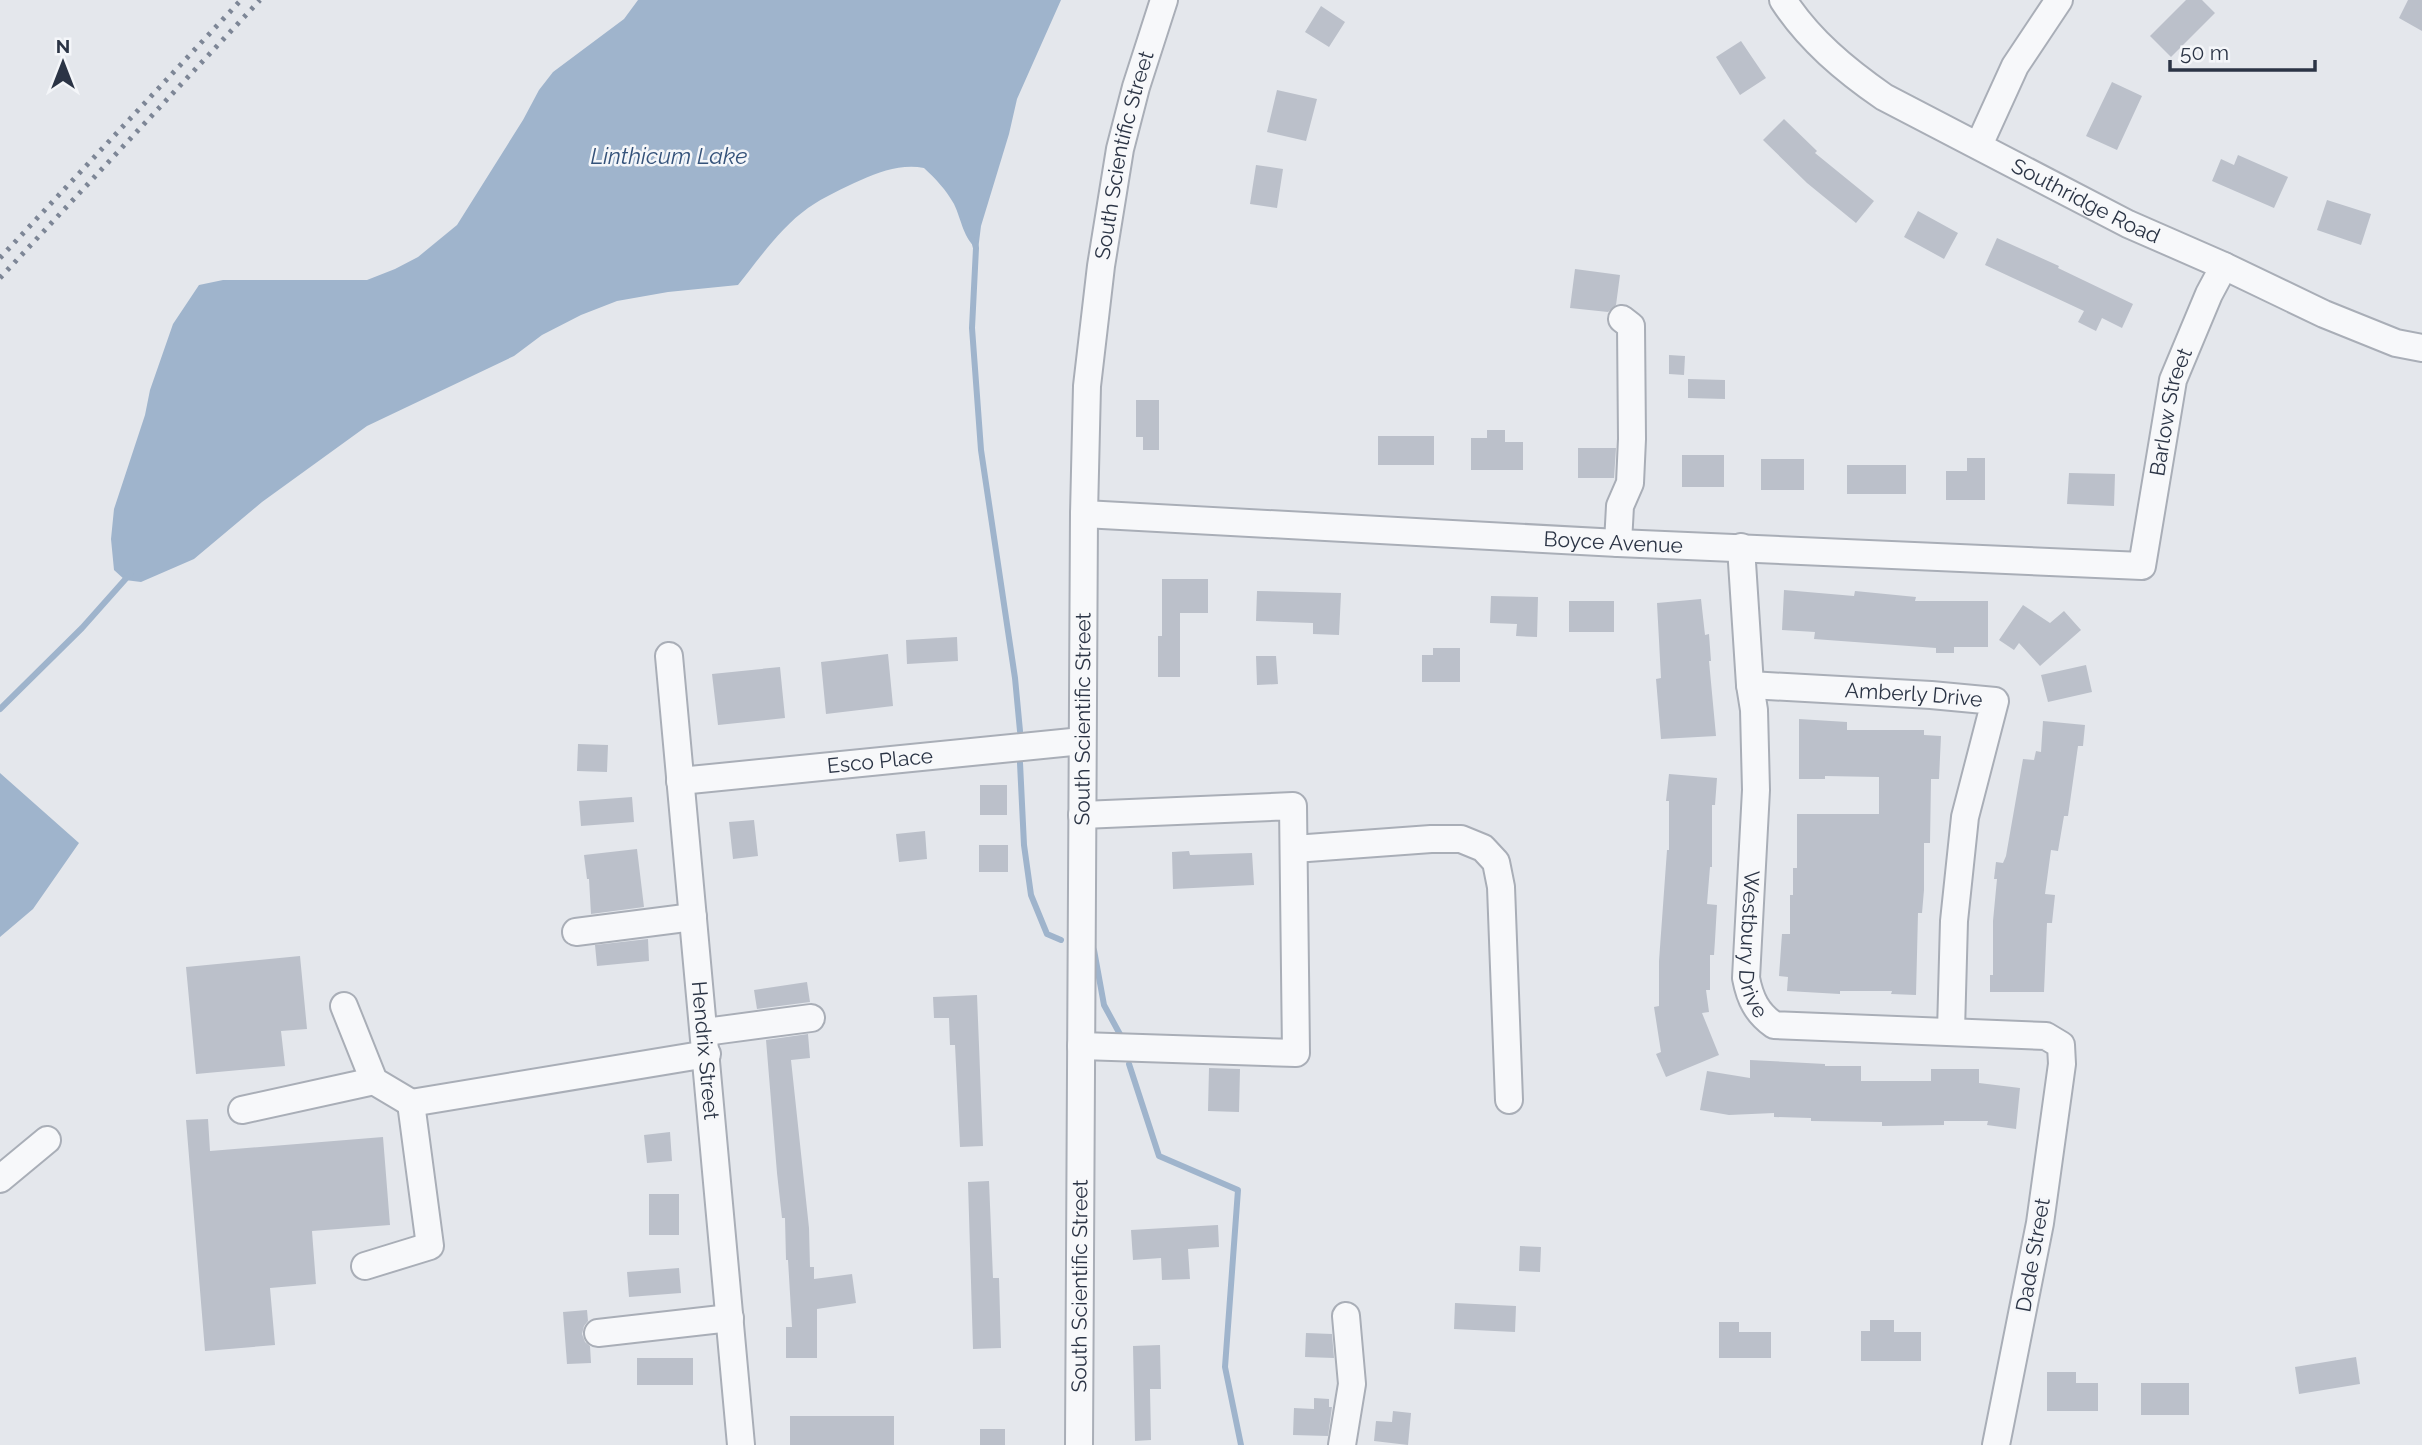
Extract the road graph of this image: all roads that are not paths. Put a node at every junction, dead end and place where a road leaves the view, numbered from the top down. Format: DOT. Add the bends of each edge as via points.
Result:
graph roads {
  1 [pos="1164,0"];
  2 [pos="1783,0"];
  3 [pos="2059,0"];
  4 [pos="1979,145"];
  5 [pos="2224,266"];
  6 [pos="1622,319"];
  7 [pos="2422,348"];
  8 [pos="1084,514"];
  9 [pos="1618,542"];
  10 [pos="1741,547"];
  11 [pos="2142,565"];
  12 [pos="669,656"];
  13 [pos="1750,685"];
  14 [pos="1083,741"];
  15 [pos="680,781"];
  16 [pos="1082,815"];
  17 [pos="1294,849"];
  18 [pos="693,918"];
  19 [pos="576,932"];
  20 [pos="344,1006"];
  21 [pos="811,1018"];
  22 [pos="1951,1031"];
  23 [pos="706,1043"];
  24 [pos="1081,1046"];
  25 [pos="2063,1064"];
  26 [pos="374,1081"];
  27 [pos="1509,1100"];
  28 [pos="411,1103"];
  29 [pos="242,1110"];
  30 [pos="47,1140"];
  31 [pos="0,1179"];
  32 [pos="365,1266"];
  33 [pos="1346,1316"];
  34 [pos="730,1318"];
  35 [pos="598,1334"];
  36 [pos="741,1445"];
  37 [pos="1079,1445"];
  38 [pos="1342,1445"];
  39 [pos="1996,1445"];
  1 -- 8 [label="street, South Scientific Street" via="1119,149 1087,386"];
  2 -- 4 [label="street, Southridge Road" via="1820,46 1850,73 1884,97"];
  3 -- 4 [label="street" via="2015,66"];
  4 -- 5 [label="street, Southridge Road" via="2128,224"];
  5 -- 7 [label="street, Southridge Road" via="2324,314 2396,343"];
  5 -- 11 [label="street, Barlow Street" via="2173,380"];
  6 -- 9 [label="street" via="1631,326 1632,439 1630,483 1620,506"];
  8 -- 9 [label="street, Boyce Avenue"];
  8 -- 14 [label="street, South Scientific Street"];
  9 -- 10 [label="street, Boyce Avenue"];
  10 -- 11 [label="street, Boyce Avenue"];
  10 -- 13 [label="street, Westbury Drive"];
  12 -- 15 [label="street, Hendrix Street"];
  13 -- 22 [label="street, Westbury Drive" via="1756,790 1746,978 1754,1005 1774,1025"];
  13 -- 22 [label="street, Amberly Drive" via="1995,701 1965,817"];
  14 -- 15 [label="street, Esco Place"];
  14 -- 16 [label="street, South Scientific Street"];
  15 -- 18 [label="street, Hendrix Street"];
  16 -- 17 [label="street" via="1293,806"];
  16 -- 24 [label="street, South Scientific Street"];
  17 -- 24 [label="street" via="1296,1053"];
  17 -- 27 [label="street" via="1461,839 1483,848 1496,862 1501,887"];
  18 -- 19 [label="street"];
  18 -- 23 [label="street, Hendrix Street"];
  20 -- 26 [label="street"];
  21 -- 23 [label="street"];
  22 -- 25 [label="street, Westbury Drive" via="2046,1036 2061,1045"];
  23 -- 28 [label="street"];
  23 -- 34 [label="street, Hendrix Street"];
  24 -- 37 [label="street, South Scientific Street"];
  25 -- 39 [label="street, Dade Street" via="2040,1223"];
  26 -- 28 [label="street"];
  26 -- 29 [label="street"];
  28 -- 32 [label="street" via="430,1246"];
  30 -- 31 [label="street"];
  33 -- 38 [label="street" via="1352,1384"];
  34 -- 35 [label="street"];
  34 -- 36 [label="street, Hendrix Street"];
}
